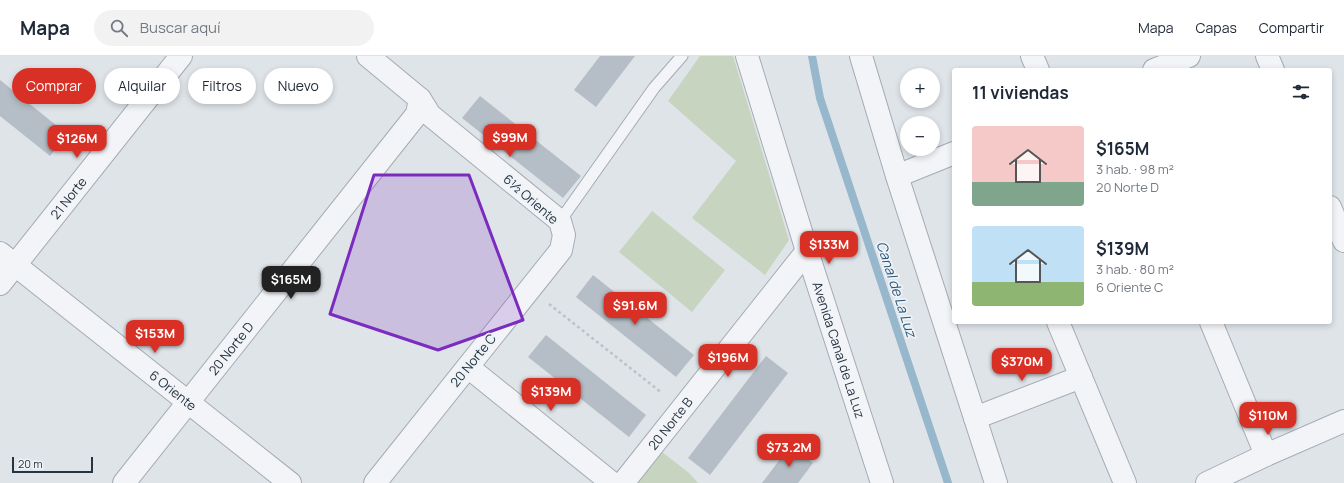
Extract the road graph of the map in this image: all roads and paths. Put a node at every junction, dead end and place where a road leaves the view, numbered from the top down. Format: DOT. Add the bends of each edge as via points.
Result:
graph roads {
  1 [pos="182,56"];
  2 [pos="368,56"];
  3 [pos="682,56"];
  4 [pos="747,56"];
  5 [pos="861,56"];
  6 [pos="1032,56"];
  7 [pos="1189,56"];
  8 [pos="1267,56"];
  9 [pos="1037,68"];
  10 [pos="1159,68"];
  11 [pos="1271,68"];
  12 [pos="420,99"];
  13 [pos="952,154"];
  14 [pos="897,176"];
  15 [pos="1332,212"];
  16 [pos="562,228"];
  17 [pos="1344,241"];
  18 [pos="807,251"];
  19 [pos="8,259"];
  20 [pos="0,284"];
  21 [pos="530,289"];
  22 [pos="1059,324"];
  23 [pos="1212,324"];
  24 [pos="468,367"];
  25 [pos="1081,377"];
  26 [pos="188,402"];
  27 [pos="682,409"];
  28 [pos="975,418"];
  29 [pos="1344,421"];
  30 [pos="1266,455"];
  31 [pos="124,483"];
  32 [pos="290,483"];
  33 [pos="374,483"];
  34 [pos="612,483"];
  35 [pos="623,483"];
  36 [pos="882,483"];
  37 [pos="996,483"];
  38 [pos="1125,483"];
  39 [pos="1206,483"];
  1 -- 19 [label="street, 21 Norte"];
  2 -- 12 [label="street, 6½ Oriente"];
  3 -- 16 [label="lane" via="654,88"];
  4 -- 18 [label="street, Avenida Canal de La Luz"];
  5 -- 14 [label="street"];
  6 -- 9 [label="street"];
  7 -- 10 [label="street"];
  8 -- 11 [label="street"];
  12 -- 16 [label="street, 6½ Oriente" via="430,115"];
  12 -- 26 [label="street, 20 Norte D" via="417,114"];
  13 -- 14 [label="street"];
  14 -- 28 [label="street"];
  15 -- 17 [label="street"];
  16 -- 21 [label="street, 20 Norte C" via="561,250"];
  18 -- 27 [label="street, 20 Norte B"];
  18 -- 36 [label="street, Avenida Canal de La Luz"];
  19 -- 20 [label="street, 21 Norte"];
  19 -- 26 [label="street, 6 Oriente"];
  21 -- 24 [label="street, 20 Norte C"];
  21 -- 27 [label="path"];
  22 -- 25 [label="street"];
  23 -- 30 [label="street"];
  24 -- 33 [label="street, 20 Norte C"];
  24 -- 34 [label="street"];
  25 -- 28 [label="street"];
  25 -- 38 [label="street"];
  26 -- 31 [label="street, 20 Norte D"];
  26 -- 32 [label="street, 6 Oriente"];
  27 -- 35 [label="street, 20 Norte B"];
  28 -- 37 [label="street"];
  29 -- 30 [label="street"];
  30 -- 39 [label="street"];
}
